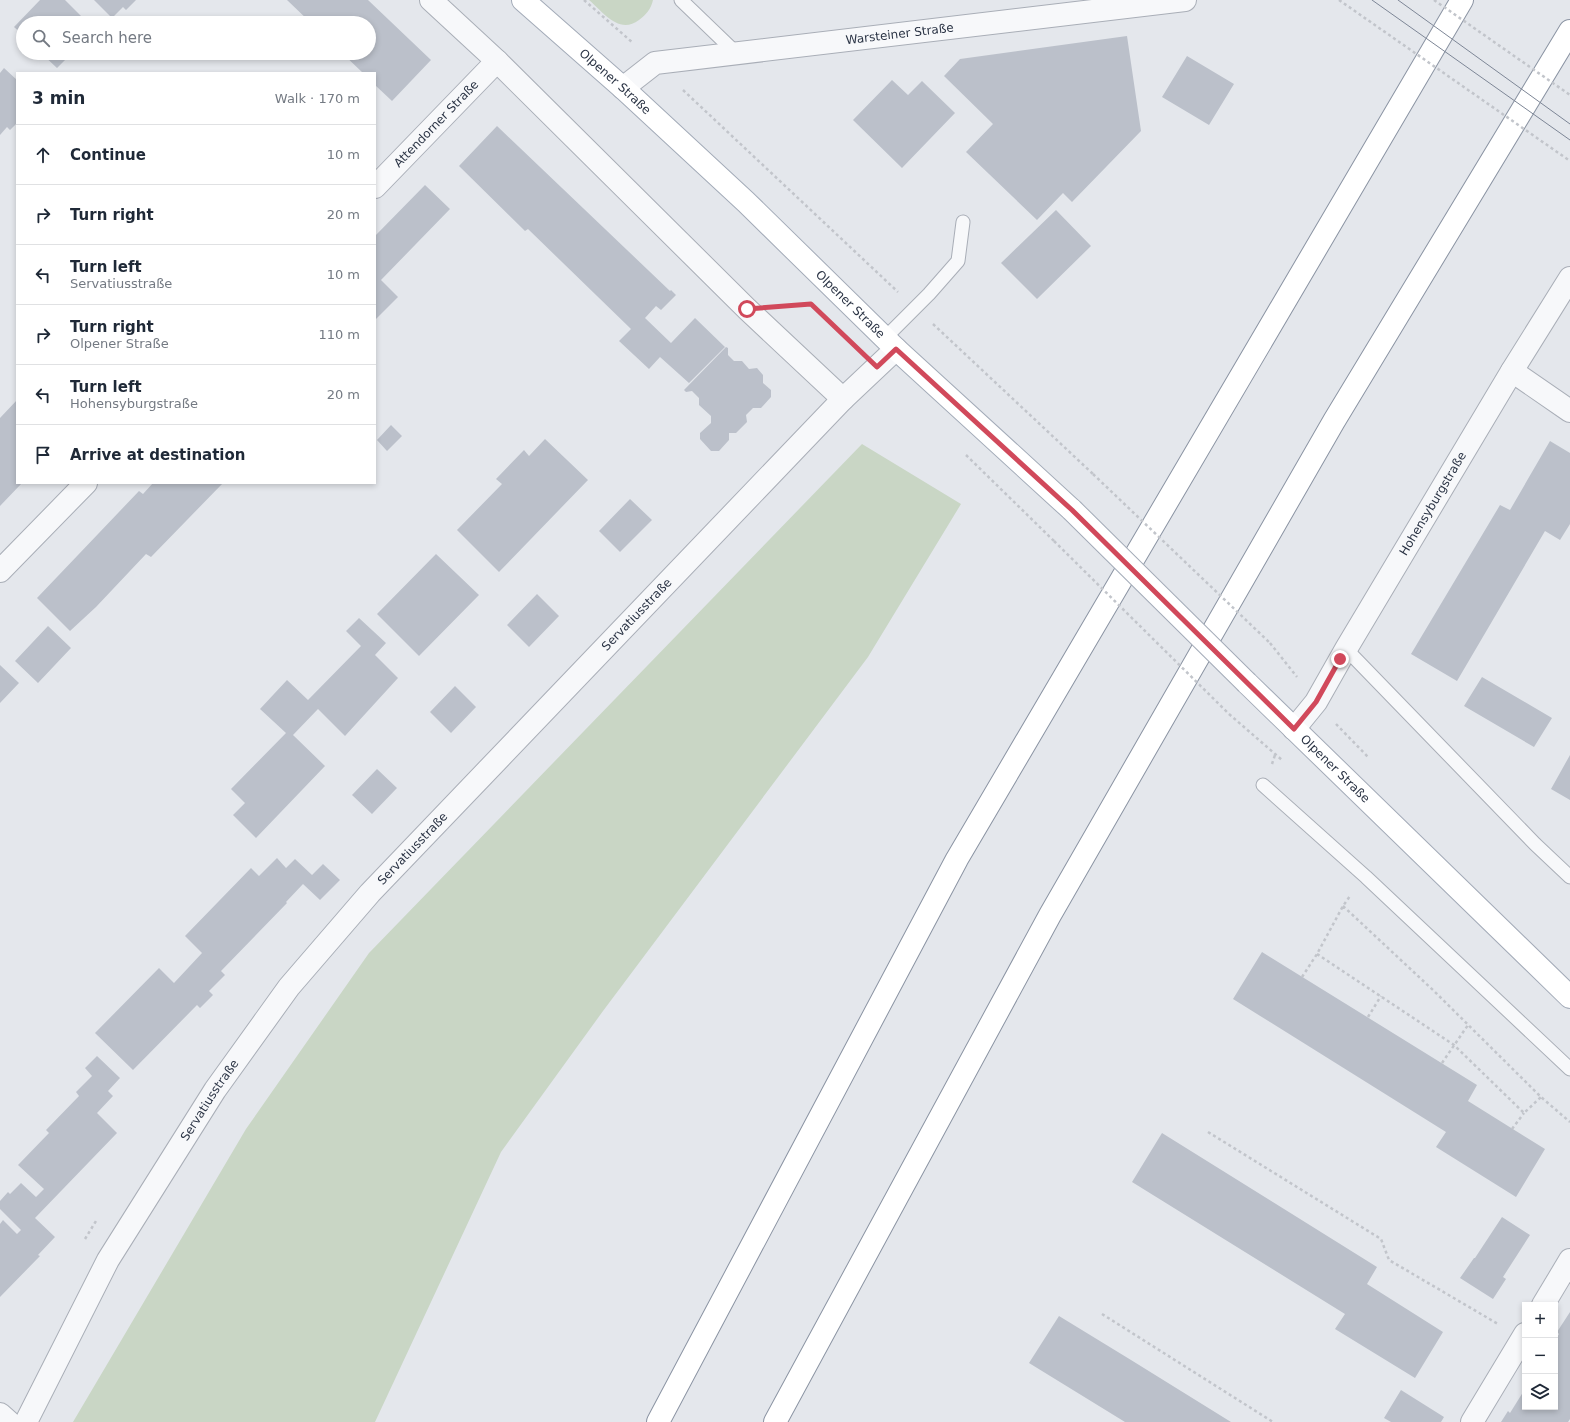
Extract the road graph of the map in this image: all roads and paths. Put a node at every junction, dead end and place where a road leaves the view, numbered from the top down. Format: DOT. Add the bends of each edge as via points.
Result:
graph roads {
  1 [pos="431,0"];
  2 [pos="523,0"];
  3 [pos="584,0"];
  4 [pos="681,0"];
  5 [pos="1185,0"];
  6 [pos="1339,0"];
  7 [pos="1434,0"];
  8 [pos="1462,0"];
  9 [pos="1570,31"];
  10 [pos="736,53"];
  11 [pos="497,62"];
  12 [pos="655,63"];
  13 [pos="623,88"];
  14 [pos="1570,95"];
  15 [pos="1570,161"];
  16 [pos="376,186"];
  17 [pos="963,222"];
  18 [pos="1570,278"];
  19 [pos="811,304"];
  20 [pos="916,308"];
  21 [pos="747,309"];
  22 [pos="891,343"];
  23 [pos="1512,371"];
  24 [pos="843,400"];
  25 [pos="1570,411"];
  26 [pos="85,484"];
  27 [pos="1054,541"];
  28 [pos="0,571"];
  29 [pos="1270,643"];
  30 [pos="1346,649"];
  31 [pos="1230,714"];
  32 [pos="1294,729"];
  33 [pos="1263,785"];
  34 [pos="1366,877"];
  35 [pos="1570,877"];
  36 [pos="1342,906"];
  37 [pos="1317,954"];
  38 [pos="1302,976"];
  39 [pos="1381,996"];
  40 [pos="1570,997"];
  41 [pos="1368,1018"];
  42 [pos="1468,1025"];
  43 [pos="1454,1044"];
  44 [pos="1442,1063"];
  45 [pos="1570,1069"];
  46 [pos="1541,1098"];
  47 [pos="1524,1113"];
  48 [pos="1570,1122"];
  49 [pos="1512,1129"];
  50 [pos="1208,1132"];
  51 [pos="1570,1260"];
  52 [pos="1545,1302"];
  53 [pos="1102,1314"];
  54 [pos="1522,1336"];
  55 [pos="1523,1338"];
  56 [pos="0,1414"];
  57 [pos="9,1422"];
  58 [pos="26,1422"];
  59 [pos="658,1422"];
  60 [pos="774,1422"];
  61 [pos="1273,1422"];
  62 [pos="1472,1422"];
  1 -- 11 [label="street"];
  2 -- 13 [label="main road, Olpener Straße"];
  3 -- 12 [label="path"];
  4 -- 10 [label="lane"];
  5 -- 10 [label="street, Warsteiner Straße"];
  6 -- 15 [label="path, bridge"];
  7 -- 14 [label="path, bridge"];
  8 -- 59 [label="main road" via="957,859"];
  9 -- 60 [label="main road" via="1334,421 1050,915"];
  10 -- 12 [label="street, Warsteiner Straße"];
  11 -- 16 [label="street, Attendorner Straße"];
  11 -- 21 [label="street"];
  12 -- 13 [label="street"];
  12 -- 20 [label="path"];
  13 -- 22 [label="main road, Olpener Straße" via="746,202"];
  17 -- 20 [label="lane" via="958,261"];
  18 -- 23 [label="street, Hohensyburgstraße"];
  19 -- 21 [label="path"];
  20 -- 22 [label="lane"];
  20 -- 29 [label="path, bridge"];
  21 -- 24 [label="street"];
  22 -- 24 [label="street, Servatiusstraße"];
  22 -- 32 [label="main road, Olpener Straße, bridge" via="1072,510"];
  23 -- 25 [label="street"];
  23 -- 30 [label="street, Hohensyburgstraße"];
  24 -- 58 [label="street, Servatiusstraße" via="370,892 289,987 215,1090 108,1260"];
  26 -- 28 [label="street"];
  27 -- 31 [label="path, bridge"];
  30 -- 32 [label="street, Hohensyburgstraße" via="1316,702"];
  30 -- 35 [label="lane"];
  32 -- 40 [label="main road, Olpener Straße"];
  33 -- 34 [label="lane"];
  34 -- 36 [label="path"];
  34 -- 45 [label="lane"];
  36 -- 37 [label="path"];
  36 -- 42 [label="path"];
  37 -- 38 [label="path"];
  37 -- 39 [label="path"];
  39 -- 41 [label="path"];
  39 -- 43 [label="path"];
  42 -- 43 [label="path"];
  42 -- 46 [label="path"];
  43 -- 44 [label="path"];
  43 -- 47 [label="path"];
  46 -- 47 [label="path"];
  46 -- 48 [label="path"];
  47 -- 49 [label="path"];
  50 -- 54 [label="path" via="1381,1239 1389,1260"];
  51 -- 52 [label="street"];
  53 -- 61 [label="path"];
  55 -- 62 [label="street"];
  56 -- 57 [label="street"];
}
